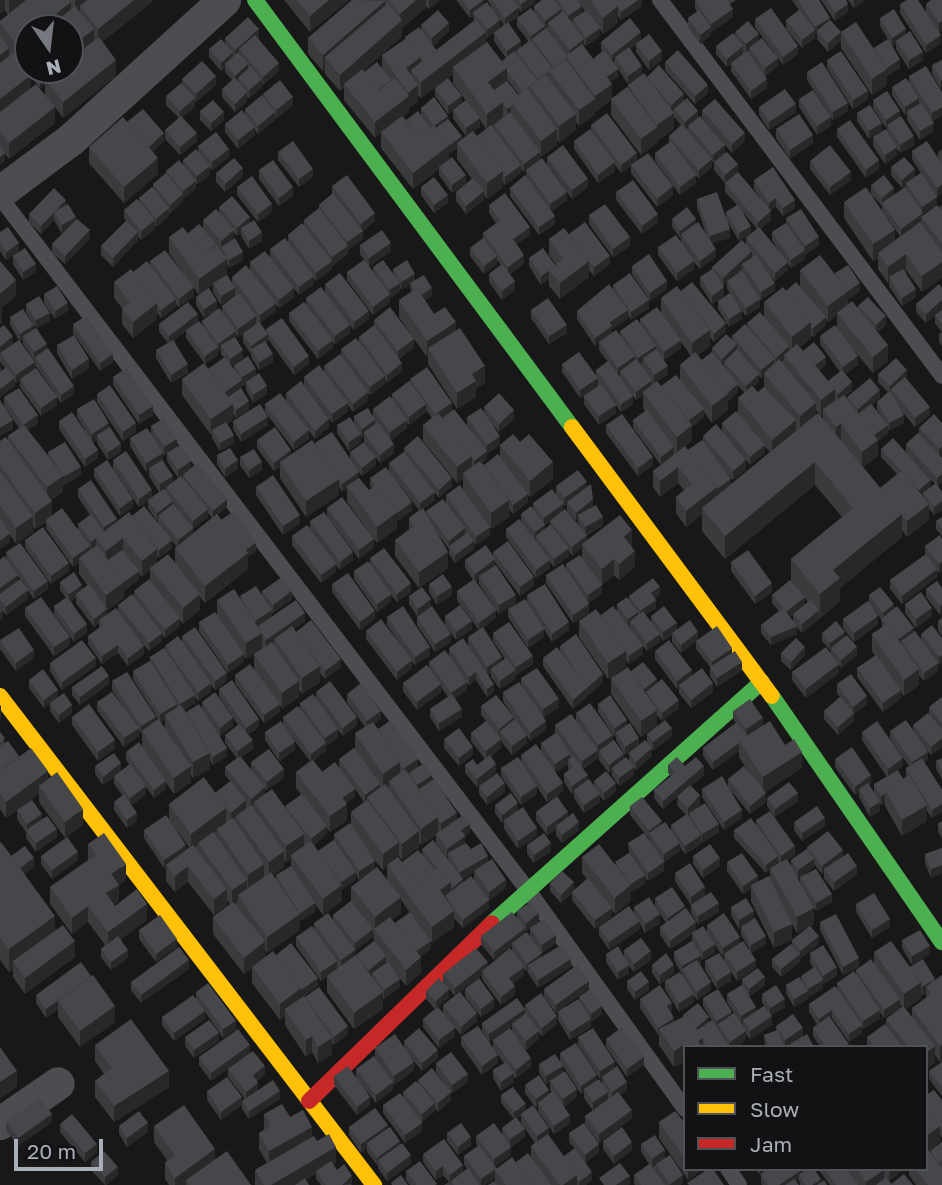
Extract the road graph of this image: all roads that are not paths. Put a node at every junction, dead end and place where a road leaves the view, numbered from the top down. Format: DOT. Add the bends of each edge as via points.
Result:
graph roads {
  1 [pos="224,0"];
  2 [pos="255,0"];
  3 [pos="660,0"];
  4 [pos="0,194"];
  5 [pos="942,376"];
  6 [pos="762,682"];
  7 [pos="0,696"];
  8 [pos="527,889"];
  9 [pos="942,942"];
  10 [pos="58,1083"];
  11 [pos="309,1101"];
  12 [pos="683,1106"];
  13 [pos="0,1123"];
  14 [pos="374,1185"];
  1 -- 4 [label="street" via="71,139"];
  2 -- 6 [label="street"];
  3 -- 5 [label="lane"];
  4 -- 8 [label="lane"];
  6 -- 8 [label="street"];
  6 -- 9 [label="street"];
  7 -- 11 [label="street"];
  8 -- 11 [label="street"];
  8 -- 12 [label="lane"];
  10 -- 13 [label="street"];
  11 -- 14 [label="street"];
}
